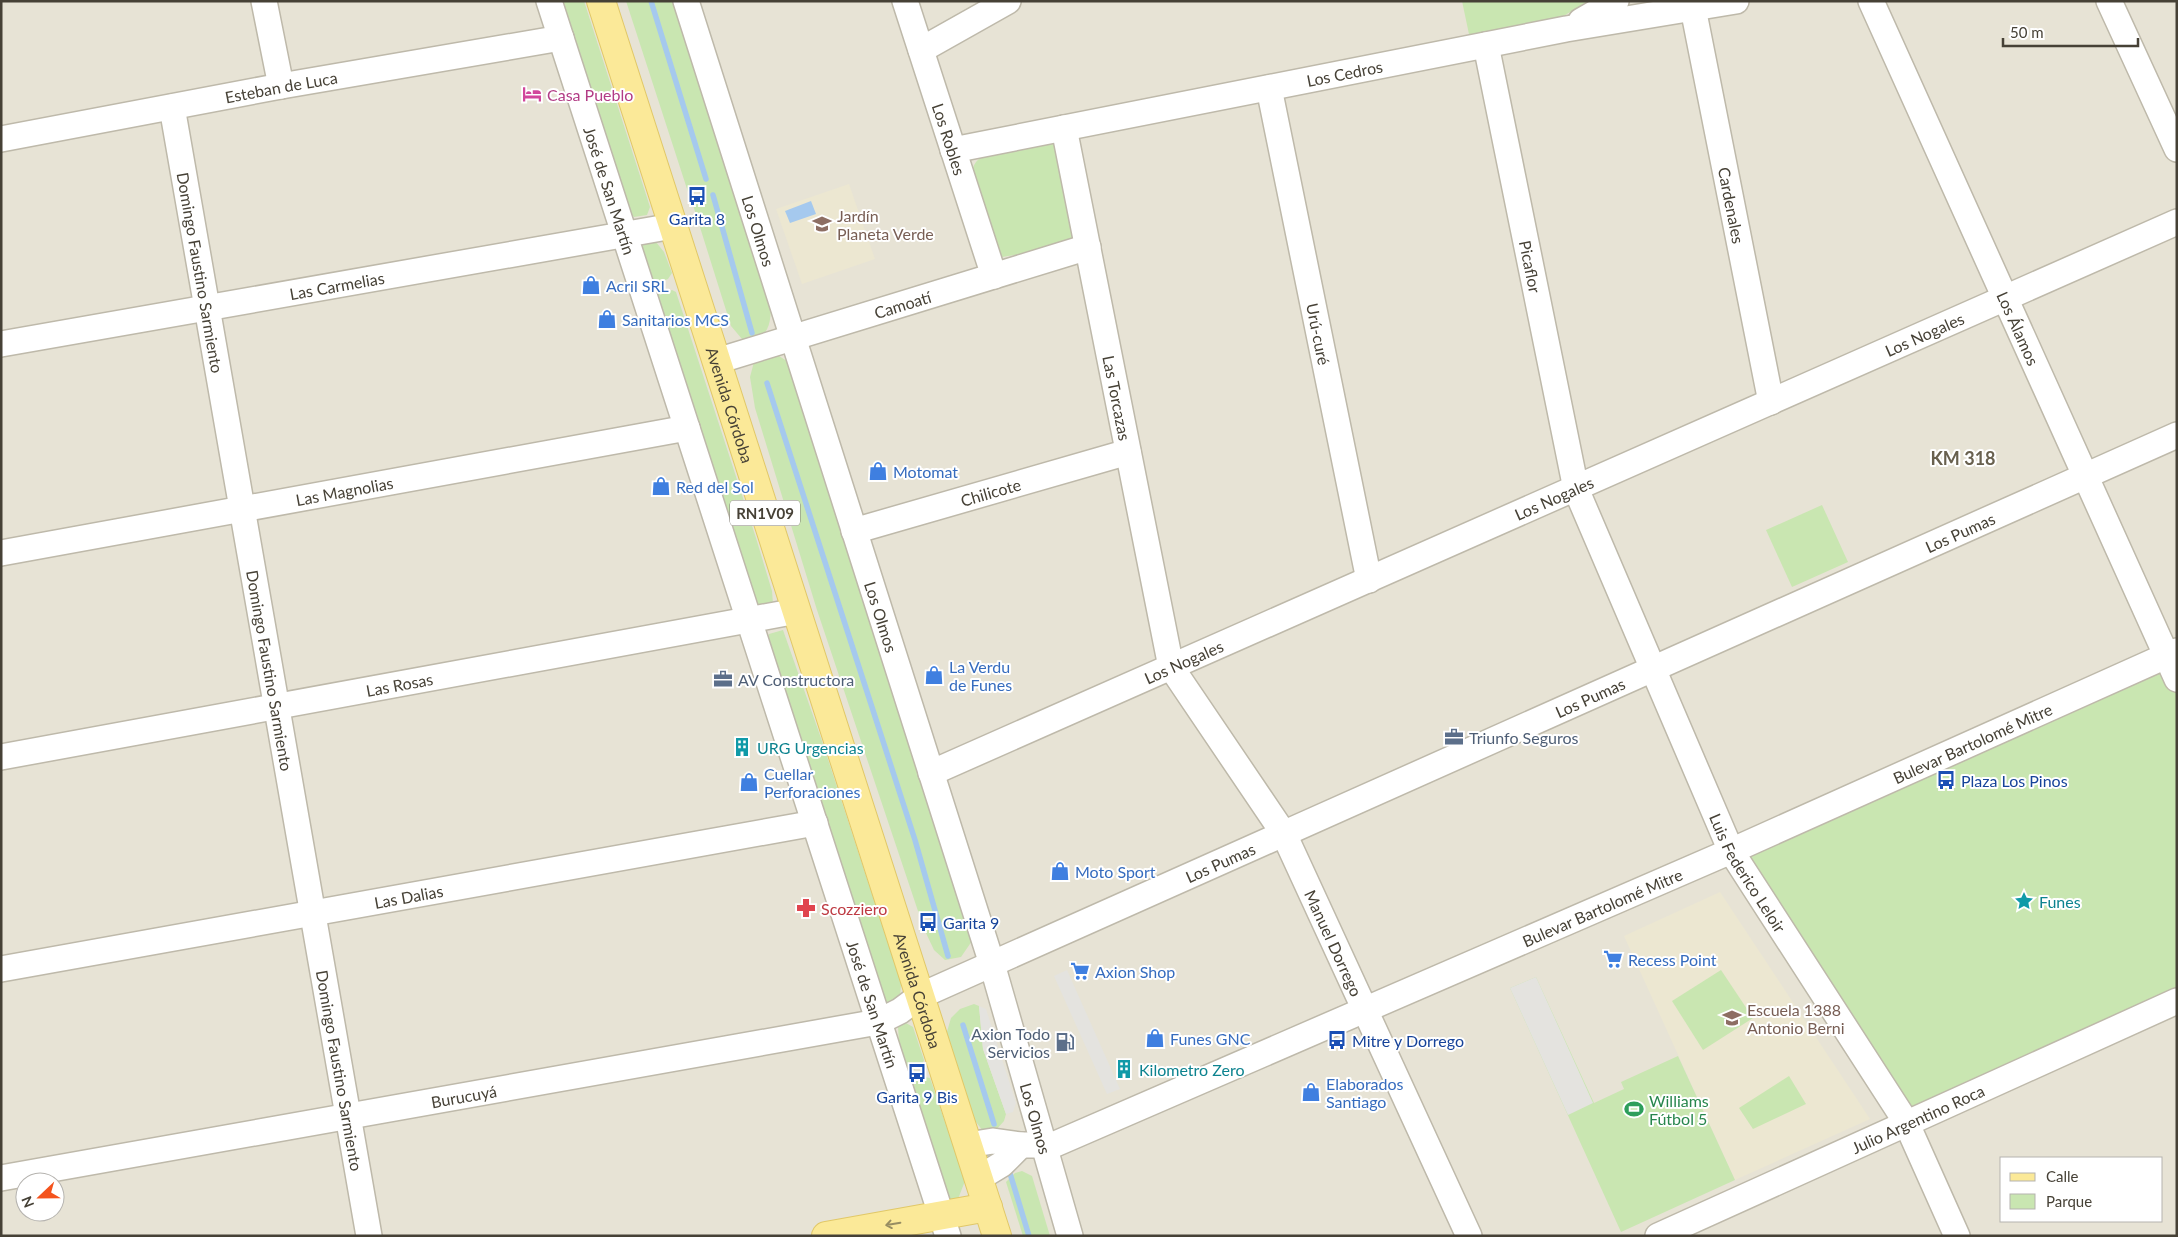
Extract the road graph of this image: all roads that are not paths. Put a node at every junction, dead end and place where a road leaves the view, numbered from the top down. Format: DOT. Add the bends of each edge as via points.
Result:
graph roads {
  1 [pos="264,1"];
  2 [pos="549,1"];
  3 [pos="601,1"];
  4 [pos="686,1"];
  5 [pos="905,1"];
  6 [pos="1008,1"];
  7 [pos="1616,1"];
  8 [pos="1736,1"];
  9 [pos="1871,1"];
  10 [pos="2109,1"];
  11 [pos="1692,8"];
  12 [pos="1566,30"];
  13 [pos="561,38"];
  14 [pos="1486,45"];
  15 [pos="921,50"];
  16 [pos="281,86"];
  17 [pos="1269,88"];
  18 [pos="172,107"];
  19 [pos="1064,128"];
  20 [pos="1,139"];
  21 [pos="2177,149"];
  22 [pos="953,150"];
  23 [pos="2177,222"];
  24 [pos="673,226"];
  25 [pos="624,234"];
  26 [pos="1088,247"];
  27 [pos="994,276"];
  28 [pos="2005,298"];
  29 [pos="207,308"];
  30 [pos="793,337"];
  31 [pos="1,344"];
  32 [pos="717,361"];
  33 [pos="1771,402"];
  34 [pos="687,428"];
  35 [pos="2177,435"];
  36 [pos="1128,452"];
  37 [pos="2085,475"];
  38 [pos="1576,489"];
  39 [pos="242,509"];
  40 [pos="854,531"];
  41 [pos="1,553"];
  42 [pos="1369,580"];
  43 [pos="797,611"];
  44 [pos="749,619"];
  45 [pos="2172,653"];
  46 [pos="1170,667"];
  47 [pos="1654,668"];
  48 [pos="2177,679"];
  49 [pos="277,706"];
  50 [pos="1,757"];
  51 [pos="931,773"];
  52 [pos="815,823"];
  53 [pos="1284,834"];
  54 [pos="1731,851"];
  55 [pos="313,913"];
  56 [pos="992,964"];
  57 [pos="1,969"];
  58 [pos="920,996"];
  59 [pos="2177,1000"];
  60 [pos="1365,1010"];
  61 [pos="878,1022"];
  62 [pos="348,1117"];
  63 [pos="1906,1122"];
  64 [pos="968,1145"];
  65 [pos="1032,1145"];
  66 [pos="1,1178"];
  67 [pos="979,1178"];
  68 [pos="988,1207"];
  69 [pos="944,1226"];
  70 [pos="369,1236"];
  71 [pos="826,1236"];
  72 [pos="997,1236"];
  73 [pos="1070,1236"];
  74 [pos="1469,1236"];
  75 [pos="1658,1236"];
  76 [pos="1957,1236"];
  1 -- 16 [label="street"];
  2 -- 13 [label="street, José de San Martín"];
  3 -- 24 [label="main road, Avenida Córdoba / RN1V09"];
  4 -- 30 [label="street, Los Olmos"];
  5 -- 15 [label="street, Los Robles"];
  6 -- 15 [label="street"];
  7 -- 12 [label="street"];
  8 -- 11 [label="street, Los Cedros"];
  9 -- 28 [label="street, Los Álamos"];
  10 -- 21 [label="street"];
  11 -- 12 [label="street, Los Cedros"];
  11 -- 33 [label="street, Cardenales"];
  12 -- 14 [label="street, Los Cedros"];
  13 -- 16 [label="street, Esteban de Luca"];
  13 -- 25 [label="street, José de San Martín"];
  14 -- 17 [label="street, Los Cedros"];
  14 -- 38 [label="street, Picaflor"];
  15 -- 22 [label="street, Los Robles"];
  16 -- 18 [label="street, Esteban de Luca"];
  17 -- 19 [label="street, Los Cedros"];
  17 -- 42 [label="street, Urú-curé"];
  18 -- 20 [label="street, Esteban de Luca"];
  18 -- 29 [label="street, Domingo Faustino Sarmiento"];
  19 -- 22 [label="street, Los Cedros"];
  19 -- 26 [label="street, Las Torcazas"];
  22 -- 27 [label="street, Los Robles"];
  23 -- 28 [label="street, Los Nogales"];
  24 -- 25 [label="street, Las Carmelias"];
  24 -- 32 [label="main road, Avenida Córdoba / RN1V09"];
  25 -- 29 [label="street, Las Carmelias"];
  25 -- 34 [label="street, José de San Martín"];
  26 -- 27 [label="street, Camoatí"];
  26 -- 36 [label="street, Las Torcazas"];
  27 -- 30 [label="street, Camoatí"];
  28 -- 33 [label="street, Los Nogales"];
  28 -- 37 [label="street, Los Álamos"];
  29 -- 31 [label="street, Las Carmelias"];
  29 -- 39 [label="street, Domingo Faustino Sarmiento"];
  30 -- 32 [label="street, Camoatí"];
  30 -- 40 [label="street, Los Olmos"];
  32 -- 43 [label="main road, Avenida Córdoba / RN1V09"];
  33 -- 38 [label="street, Los Nogales"];
  34 -- 39 [label="street, Las Magnolias"];
  34 -- 44 [label="street, José de San Martín"];
  35 -- 37 [label="street, Los Pumas"];
  36 -- 40 [label="street, Chilicote"];
  36 -- 46 [label="street, Las Torcazas"];
  37 -- 45 [label="street, Los Álamos"];
  37 -- 47 [label="street, Los Pumas"];
  38 -- 42 [label="street, Los Nogales"];
  38 -- 47 [label="street, Luis Federico Leloir"];
  39 -- 41 [label="street, Las Magnolias"];
  39 -- 49 [label="street, Domingo Faustino Sarmiento"];
  40 -- 51 [label="street, Los Olmos"];
  42 -- 46 [label="street, Los Nogales"];
  43 -- 44 [label="street, Las Rosas"];
  43 -- 58 [label="main road, Avenida Córdoba / RN1V09"];
  44 -- 49 [label="street, Las Rosas"];
  44 -- 52 [label="street, José de San Martín"];
  45 -- 48 [label="street, Los Álamos"];
  45 -- 54 [label="street, Bulevar Bartolomé Mitre"];
  46 -- 51 [label="street, Los Nogales"];
  46 -- 53 [label="street, Manuel Dorrego"];
  47 -- 53 [label="street, Los Pumas"];
  47 -- 54 [label="street, Luis Federico Leloir"];
  49 -- 50 [label="street, Las Rosas"];
  49 -- 55 [label="street, Domingo Faustino Sarmiento"];
  51 -- 56 [label="street, Los Olmos"];
  52 -- 55 [label="street, Las Dalias"];
  52 -- 61 [label="street, José de San Martín"];
  53 -- 56 [label="street, Los Pumas"];
  53 -- 60 [label="street, Manuel Dorrego"];
  54 -- 60 [label="street, Bulevar Bartolomé Mitre"];
  54 -- 63 [label="street, Luis Federico Leloir"];
  55 -- 57 [label="street, Las Dalias"];
  55 -- 62 [label="street, Domingo Faustino Sarmiento"];
  56 -- 58 [label="street, Los Pumas"];
  56 -- 65 [label="street, Los Olmos"];
  58 -- 61 [label="street, Burucuyá"];
  58 -- 64 [label="main road, Avenida Córdoba / RN1V09"];
  59 -- 63 [label="street, Julio Argentino Roca"];
  60 -- 65 [label="street, Bulevar Bartolomé Mitre" via="1053,1145"];
  60 -- 74 [label="street, Manuel Dorrego"];
  61 -- 62 [label="street, Burucuyá"];
  61 -- 69 [label="street, José de San Martín"];
  62 -- 66 [label="street, Burucuyá"];
  62 -- 70 [label="street, Domingo Faustino Sarmiento"];
  63 -- 75 [label="street, Julio Argentino Roca"];
  63 -- 76 [label="street, Luis Federico Leloir"];
  64 -- 65 [label="street, Bulevar Bartolomé Mitre" via="993,1141"];
  64 -- 67 [label="main road, Avenida Córdoba / RN1V09"];
  65 -- 67 [label="street, Bulevar Bartolomé Mitre"];
  65 -- 73 [label="street, Los Olmos"];
  67 -- 68 [label="main road, Avenida Córdoba / RN1V09"];
  68 -- 69 [label="main road"];
  68 -- 72 [label="main road, Avenida Córdoba / RN1V09"];
  69 -- 71 [label="main road, one-way"];
}
